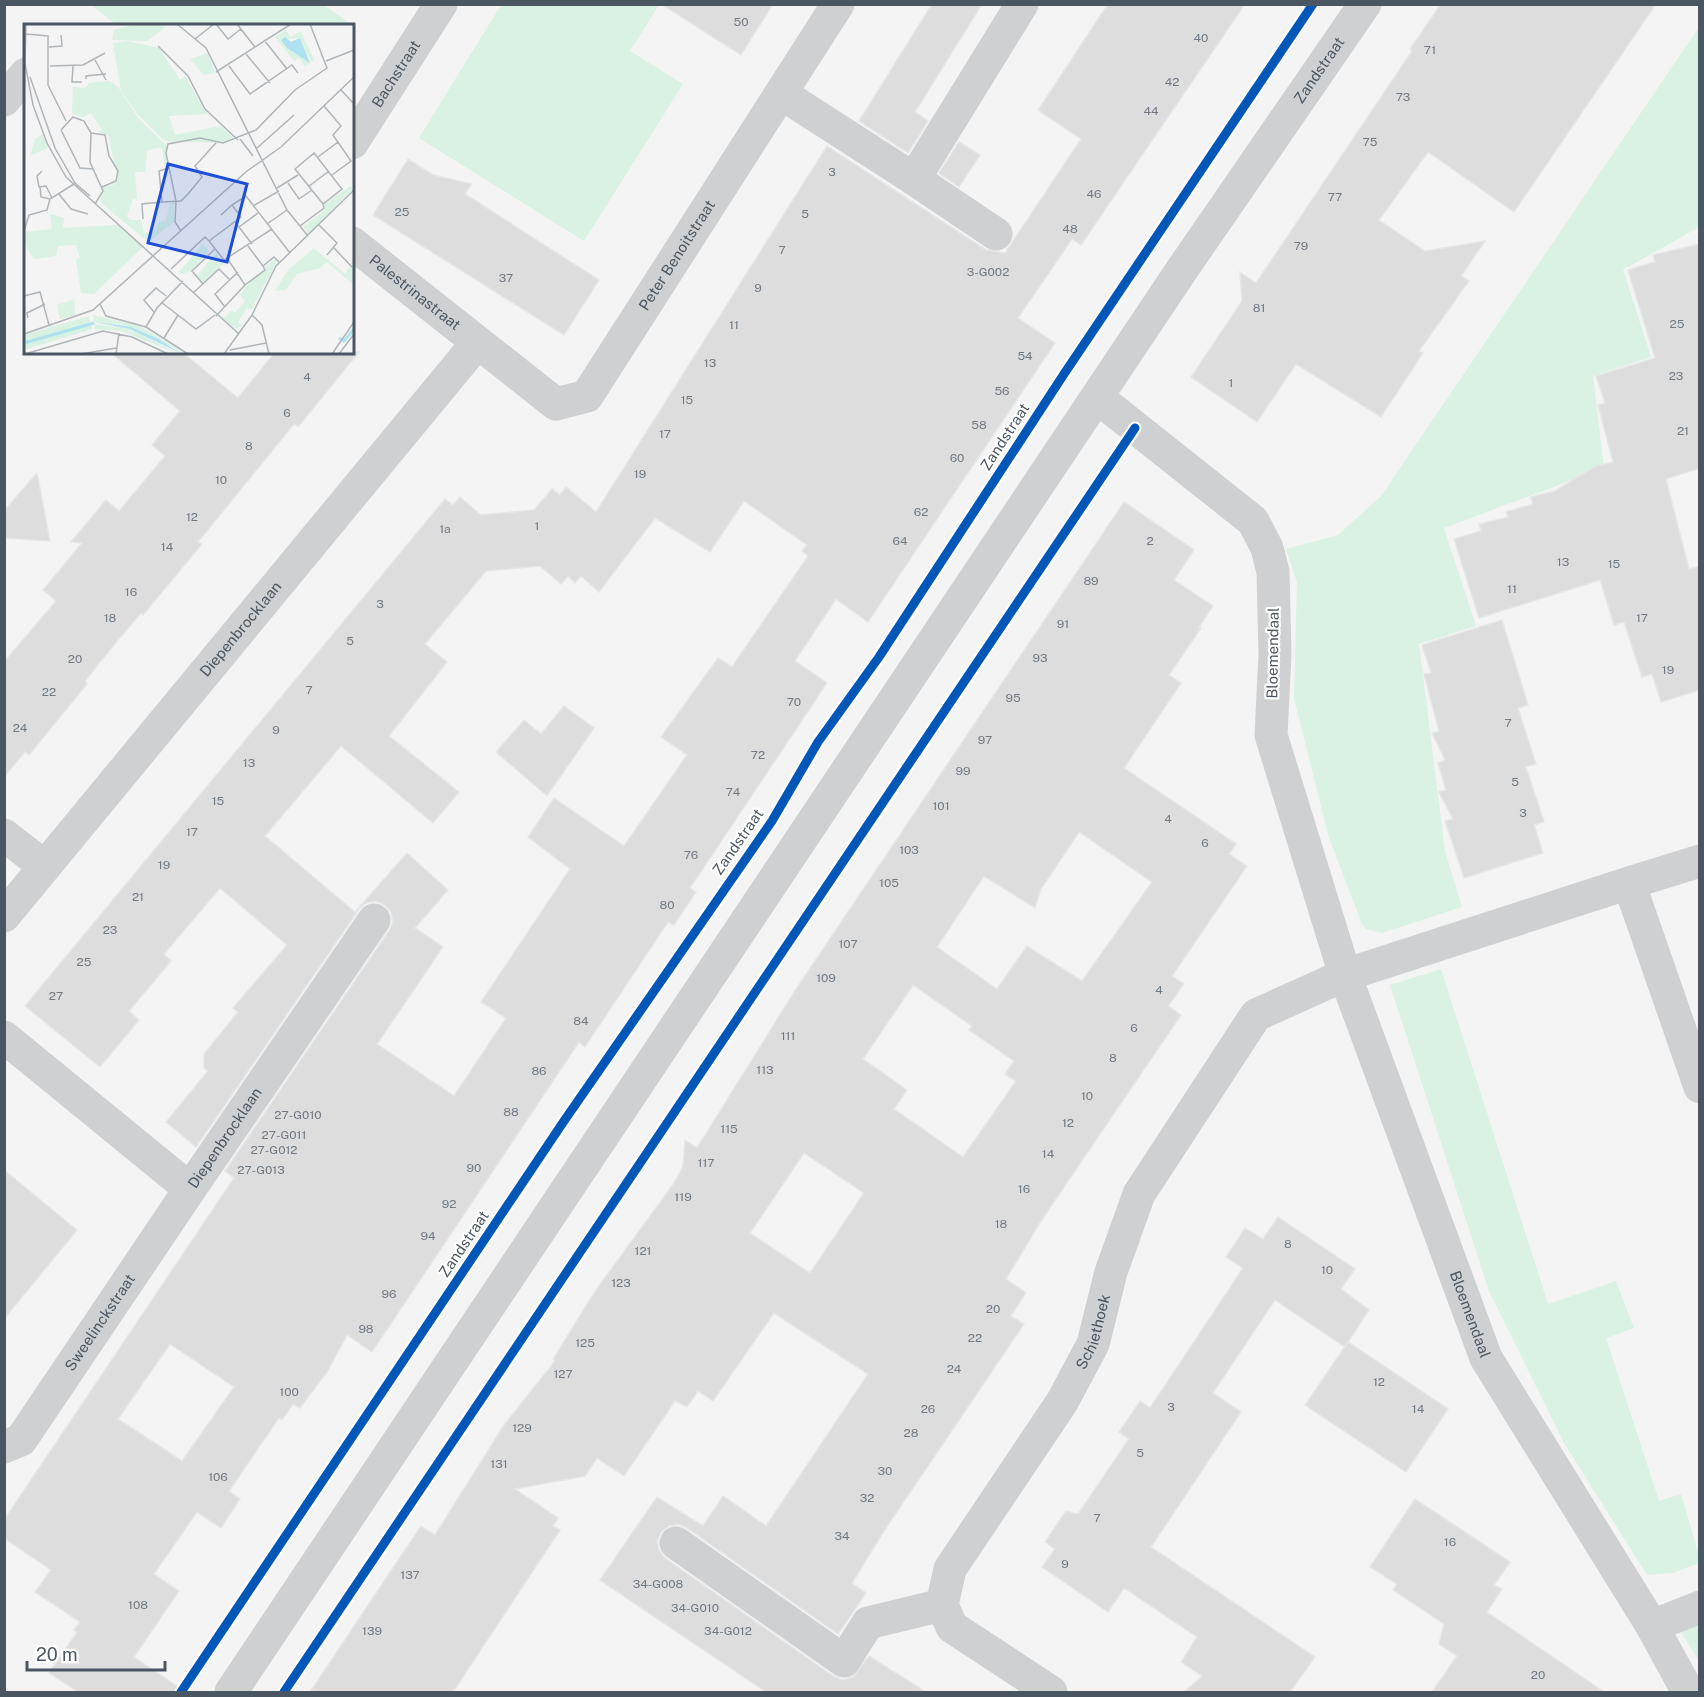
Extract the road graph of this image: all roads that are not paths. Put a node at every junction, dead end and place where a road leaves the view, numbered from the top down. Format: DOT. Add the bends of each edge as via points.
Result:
graph roads {
  1 [pos="441,4"];
  2 [pos="838,4"];
  3 [pos="1022,4"];
  4 [pos="1365,4"];
  5 [pos="782,94"];
  6 [pos="354,140"];
  7 [pos="915,179"];
  8 [pos="996,234"];
  9 [pos="354,245"];
  10 [pos="477,343"];
  11 [pos="1098,398"];
  12 [pos="4,835"];
  13 [pos="1700,861"];
  14 [pos="44,866"];
  15 [pos="1629,883"];
  16 [pos="4,916"];
  17 [pos="374,920"];
  18 [pos="1345,975"];
  19 [pos="4,1037"];
  20 [pos="1700,1087"];
  21 [pos="190,1189"];
  22 [pos="4,1447"];
  23 [pos="676,1543"];
  24 [pos="942,1605"];
  25 [pos="1700,1607"];
  26 [pos="1652,1626"];
  27 [pos="231,1692"];
  28 [pos="1051,1692"];
  29 [pos="1688,1692"];
  1 -- 6 [label="street, Bachstraat"];
  2 -- 5 [label="street, Peter Benoitstraat"];
  3 -- 7 [label="street"];
  4 -- 11 [label="street, Zandstraat"];
  5 -- 7 [label="street"];
  5 -- 10 [label="street, Peter Benoitstraat" via="587,396 556,404"];
  7 -- 8 [label="street"];
  9 -- 10 [label="street, Palestrinastraat"];
  10 -- 14 [label="street, Diepenbrocklaan"];
  11 -- 18 [label="street, Bloemendaal" via="1253,521 1268,548 1273,573 1275,654 1271,735"];
  11 -- 27 [label="street, Zandstraat"];
  12 -- 14 [label="street"];
  13 -- 15 [label="street"];
  14 -- 16 [label="street, Diepenbrocklaan"];
  15 -- 18 [label="street"];
  15 -- 20 [label="street"];
  17 -- 21 [label="street, Diepenbrocklaan"];
  18 -- 24 [label="street, Schiethoek" via="1256,1016 1139,1194 1111,1272 1093,1344 1062,1402 950,1569"];
  18 -- 26 [label="street, Bloemendaal" via="1486,1358"];
  19 -- 21 [label="street, Diepenbrocklaan"];
  21 -- 22 [label="street, Sweelinckstraat" via="21,1440"];
  23 -- 24 [label="street" via="844,1661 868,1623"];
  24 -- 28 [label="street" via="952,1627"];
  25 -- 26 [label="street"];
  26 -- 29 [label="street, Bloemendaal"];
}
